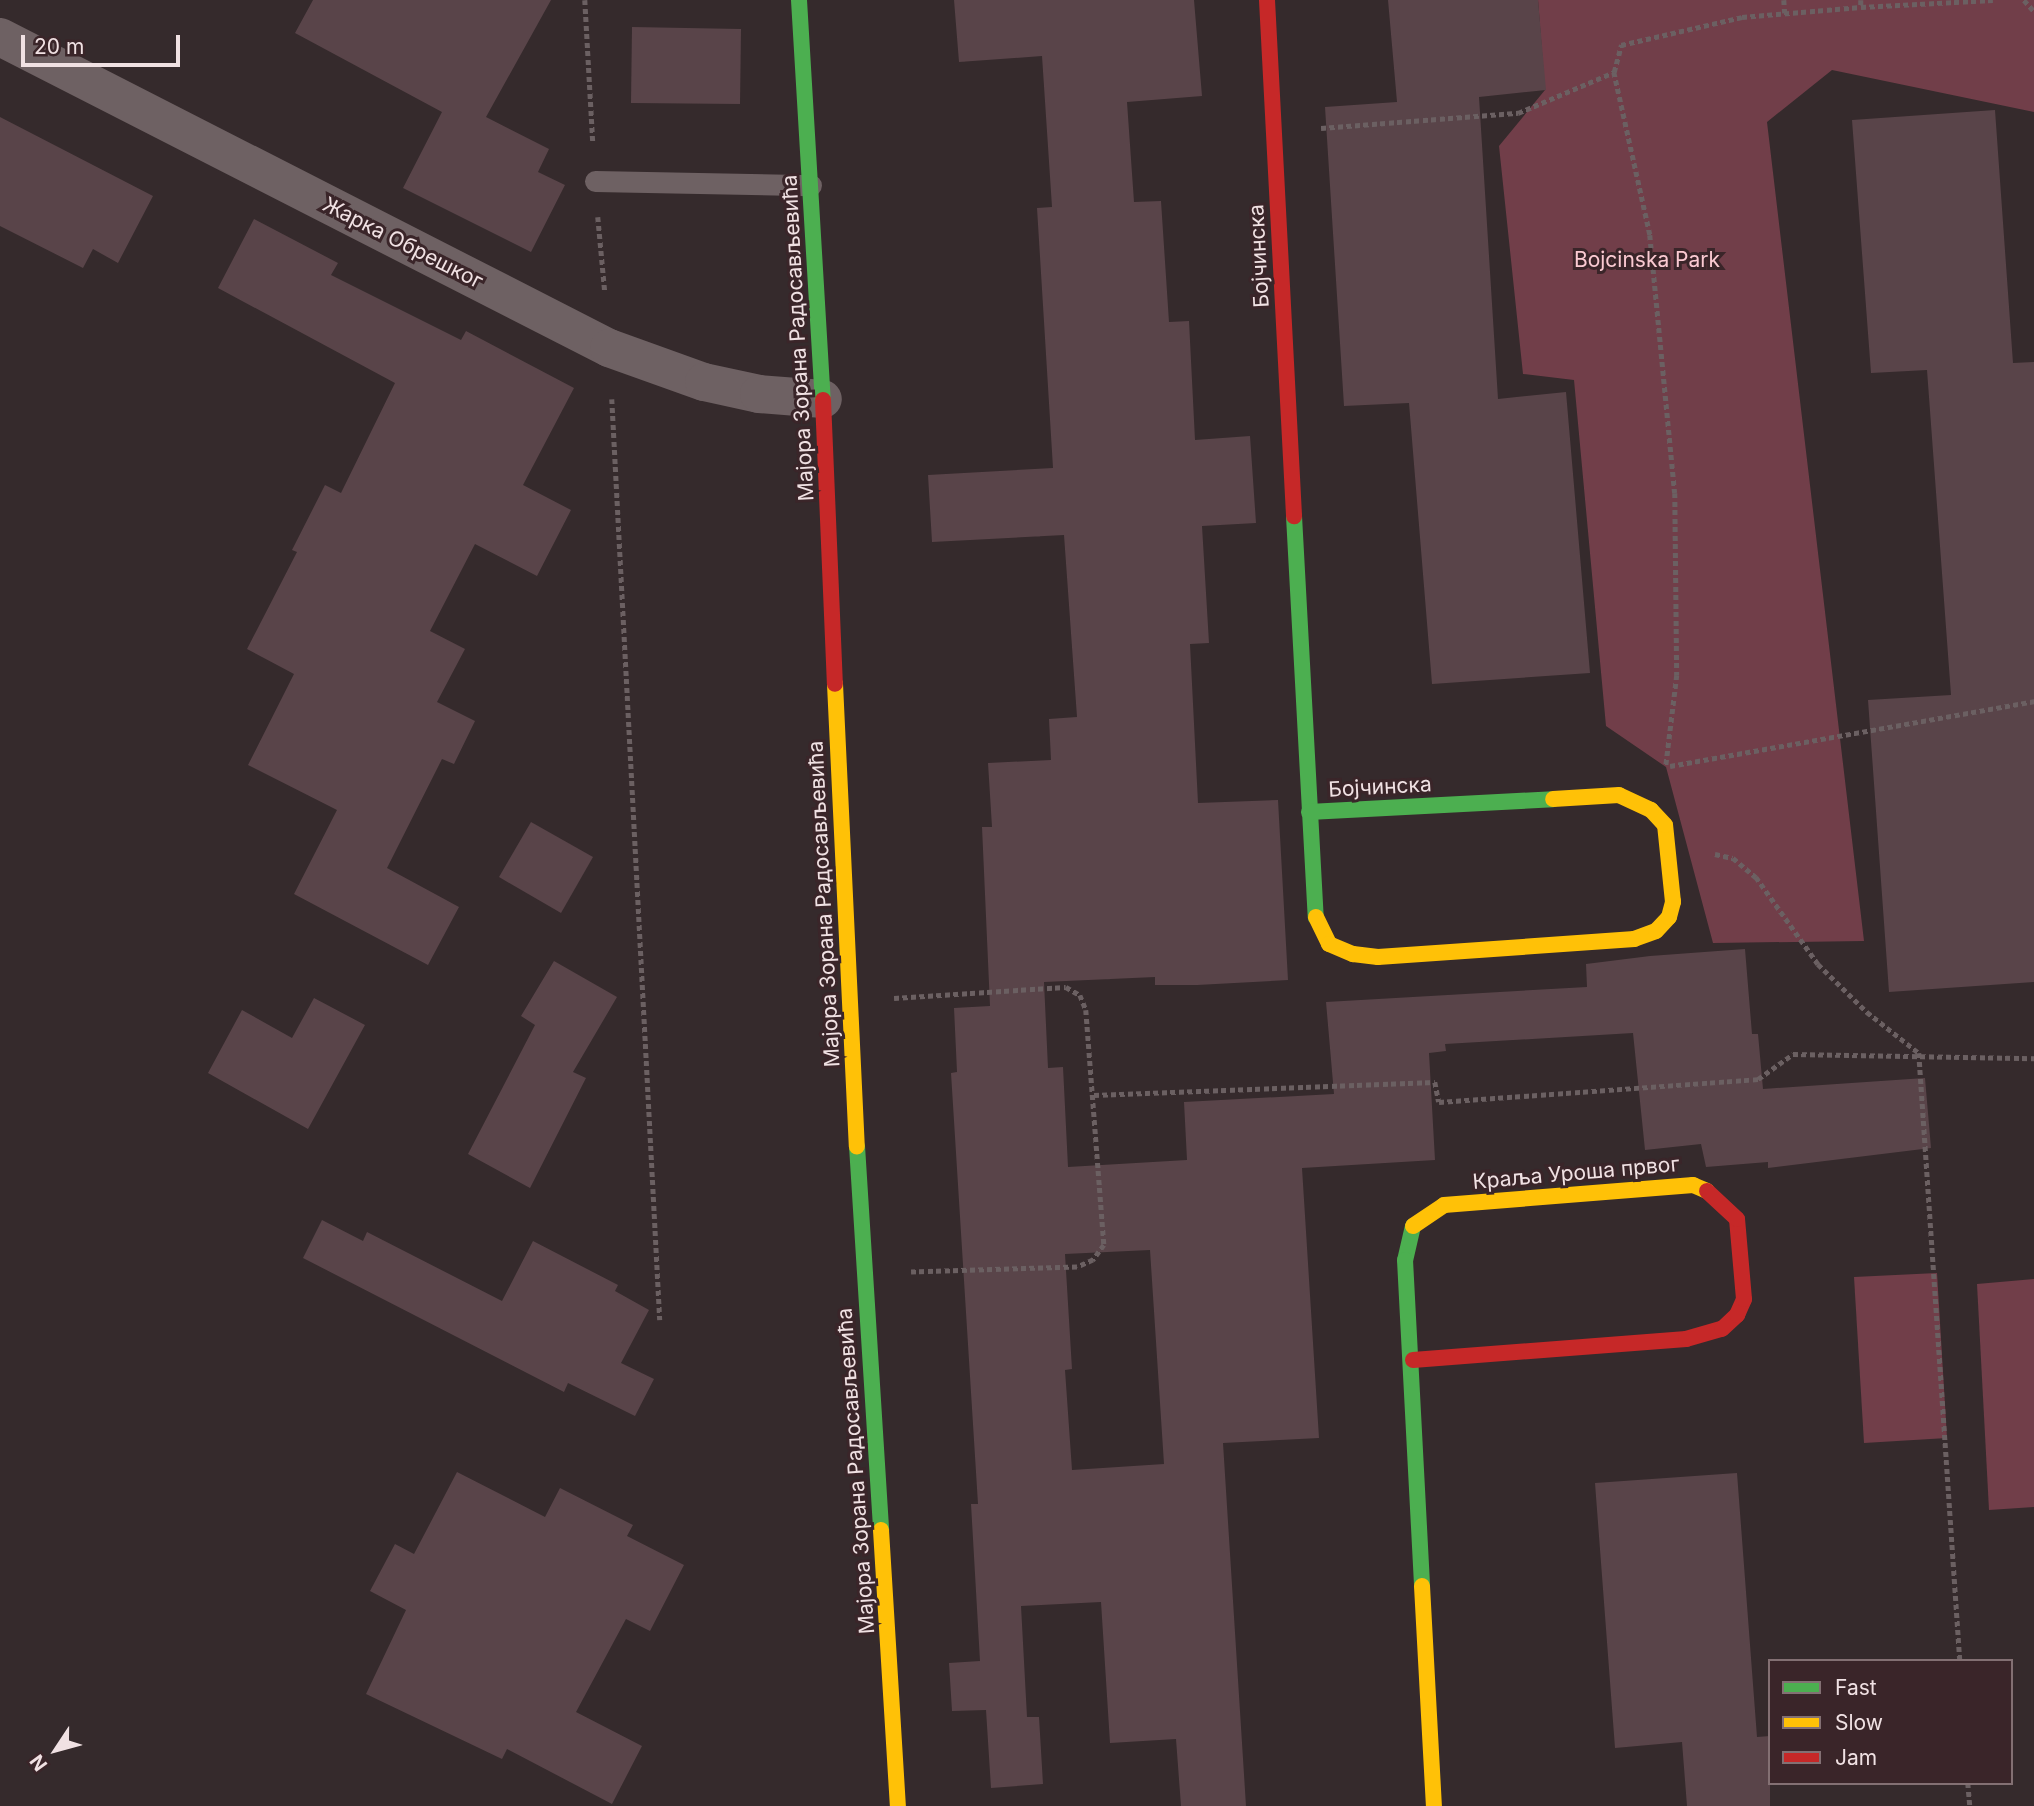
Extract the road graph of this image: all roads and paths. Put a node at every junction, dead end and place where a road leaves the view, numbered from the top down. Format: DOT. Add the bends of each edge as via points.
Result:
graph roads {
  1 [pos="799,0"];
  2 [pos="1267,0"];
  3 [pos="1784,0"];
  4 [pos="1861,0"];
  5 [pos="1993,0"];
  6 [pos="2024,0"];
  7 [pos="1861,7"];
  8 [pos="2034,11"];
  9 [pos="1785,13"];
  10 [pos="0,37"];
  11 [pos="1614,72"];
  12 [pos="1317,116"];
  13 [pos="1317,129"];
  14 [pos="1318,143"];
  15 [pos="595,181"];
  16 [pos="811,185"];
  17 [pos="609,348"];
  18 [pos="823,399"];
  19 [pos="2034,701"];
  20 [pos="1666,767"];
  21 [pos="1652,768"];
  22 [pos="1309,812"];
  23 [pos="1670,846"];
  24 [pos="848,1001"];
  25 [pos="1919,1053"];
  26 [pos="2034,1058"];
  27 [pos="1094,1094"];
  28 [pos="864,1273"];
  29 [pos="660,1320"];
  30 [pos="1413,1360"];
  31 [pos="1960,1659"];
  32 [pos="1968,1785"];
  33 [pos="898,1806"];
  34 [pos="1434,1806"];
  35 [pos="1970,1806"];
  1 -- 16 [label="street, Мајора Зорана Радосављевића"];
  2 -- 22 [label="street, Бојчинска"];
  3 -- 9 [label="path"];
  4 -- 7 [label="path"];
  5 -- 7 [label="path"];
  6 -- 8 [label="path"];
  7 -- 9 [label="path"];
  9 -- 11 [label="path" via="1742,17 1621,45"];
  10 -- 17 [label="street, Жарка Обрешког"];
  11 -- 13 [label="path" via="1518,113"];
  11 -- 20 [label="path" via="1650,235 1675,493 1677,675"];
  12 -- 13 [label="path"];
  13 -- 14 [label="path"];
  15 -- 16 [label="lane"];
  16 -- 18 [label="street, Мајора Зорана Радосављевића"];
  17 -- 18 [label="street, Жарка Обрешког" via="704,382 759,394"];
  17 -- 29 [label="path"];
  18 -- 24 [label="street, Мајора Зорана Радосављевића"];
  19 -- 20 [label="path"];
  20 -- 21 [label="path"];
  22 -- 23 [label="street, Бојчинска" via="1619,795 1651,810 1665,825"];
  22 -- 23 [label="street, Бојчинска" via="1317,925 1329,944 1353,954 1378,957 1634,939 1656,931 1669,917 1673,902"];
  23 -- 25 [label="path" via="1733,858 1780,907 1818,964"];
  24 -- 27 [label="path" via="1066,987 1080,995 1086,1010"];
  24 -- 28 [label="street, Мајора Зорана Радосављевића"];
  25 -- 26 [label="path"];
  25 -- 27 [label="path" via="1793,1054 1758,1079 1439,1102 1435,1082"];
  25 -- 31 [label="path"];
  27 -- 28 [label="path" via="1104,1245 1093,1260 1076,1267"];
  28 -- 33 [label="street, Мајора Зорана Радосављевића"];
  30 -- 30 [label="street, Краља Уроша првог" via="1686,1339 1722,1329 1737,1315 1744,1299 1737,1219 1715,1195 1693,1185 1444,1205 1419,1219 1407,1245"];
  30 -- 34 [label="street, Краља Уроша првог"];
  32 -- 35 [label="path"];
}
